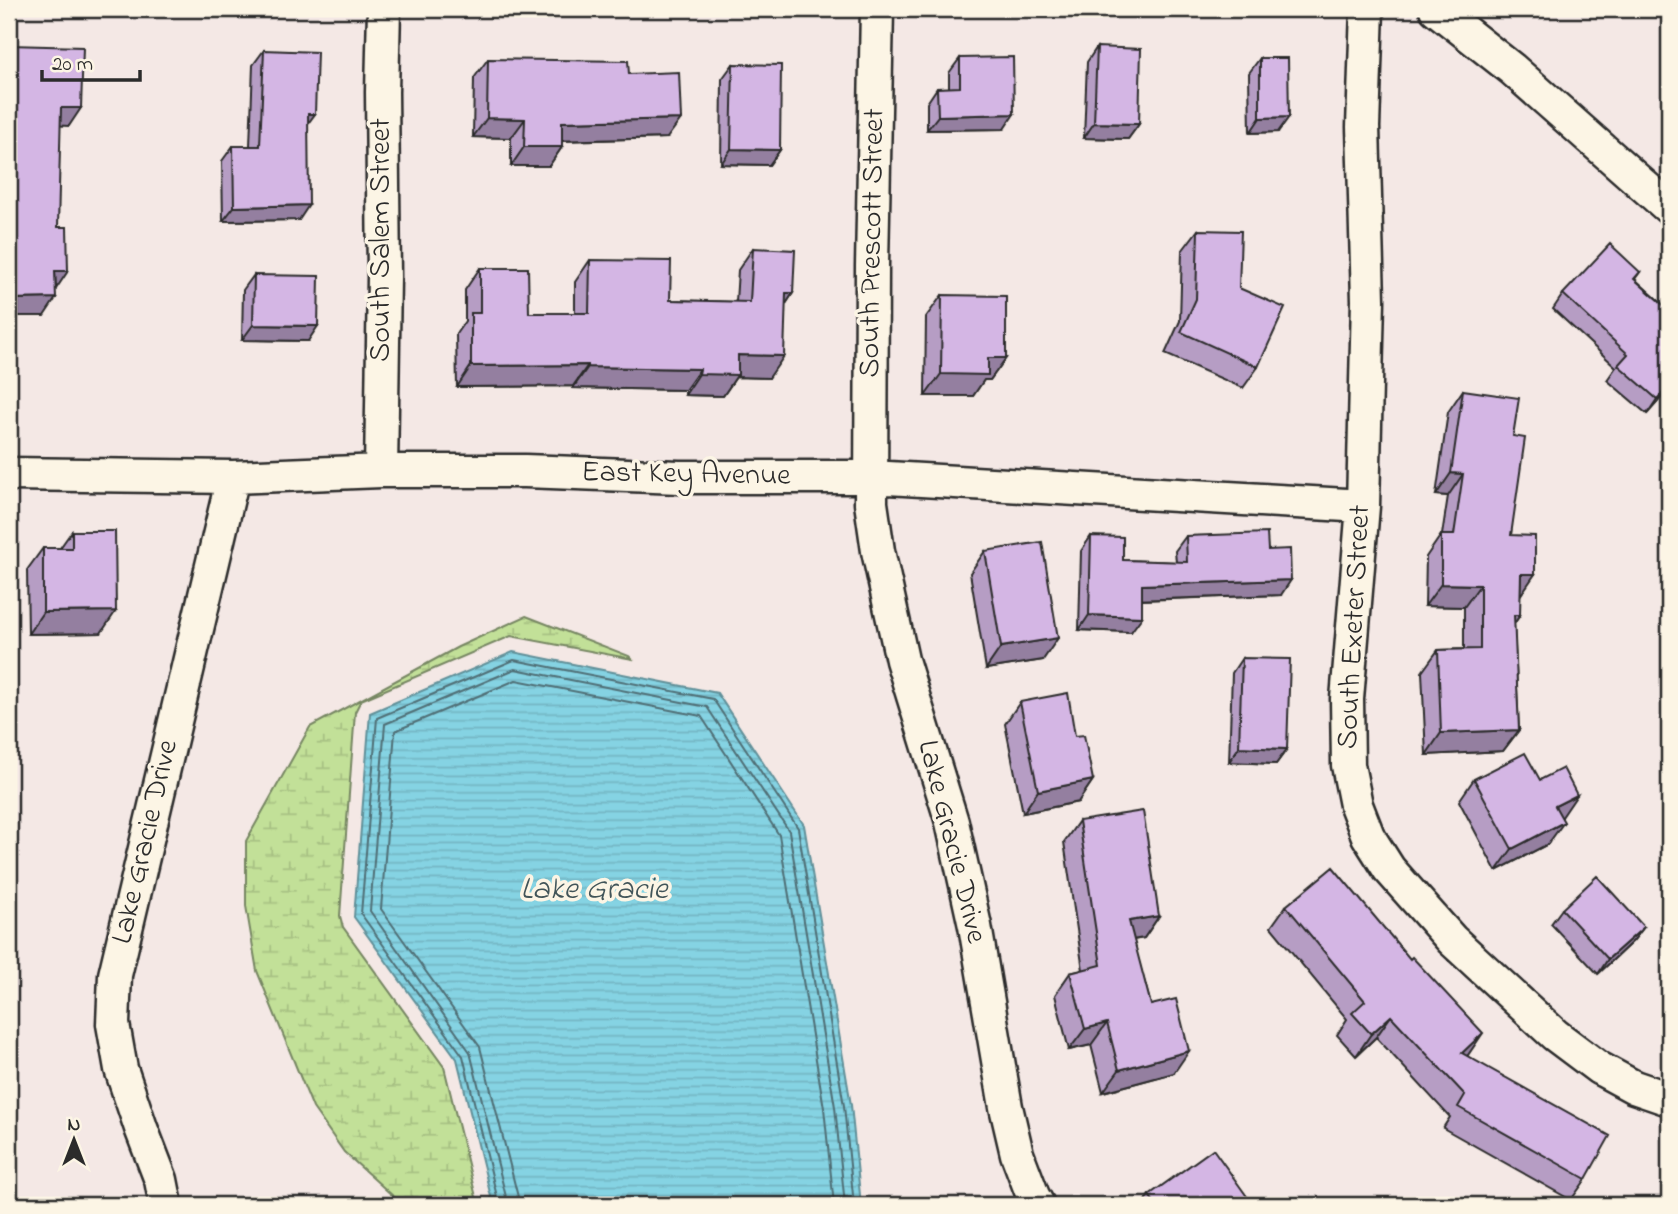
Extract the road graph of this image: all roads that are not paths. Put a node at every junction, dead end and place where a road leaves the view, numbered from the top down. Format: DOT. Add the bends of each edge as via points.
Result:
graph roads {
  1 [pos="384,9"];
  2 [pos="877,9"];
  3 [pos="1367,9"];
  4 [pos="1436,9"];
  5 [pos="1669,208"];
  6 [pos="381,471"];
  7 [pos="9,474"];
  8 [pos="233,477"];
  9 [pos="871,477"];
  10 [pos="1363,506"];
  11 [pos="1669,1099"];
  12 [pos="166,1205"];
  13 [pos="1038,1205"];
  1 -- 6 [label="street, South Salem Street"];
  2 -- 9 [label="street, South Prescott Street"];
  3 -- 10 [label="street, South Exeter Street"];
  4 -- 5 [label="street" via="1523,78"];
  6 -- 8 [label="street, East Key Avenue"];
  6 -- 9 [label="street, East Key Avenue"];
  7 -- 8 [label="street, East Key Avenue"];
  8 -- 12 [label="street, Lake Gracie Drive" via="115,975 113,1024 121,1069"];
  9 -- 10 [label="street, East Key Avenue"];
  9 -- 13 [label="street, Lake Gracie Drive" via="878,551 899,647 952,822 1006,1107 1017,1154"];
  10 -- 11 [label="street, South Exeter Street" via="1347,699 1348,765 1368,836 1389,869 1452,940 1555,1035 1599,1068"];
}
